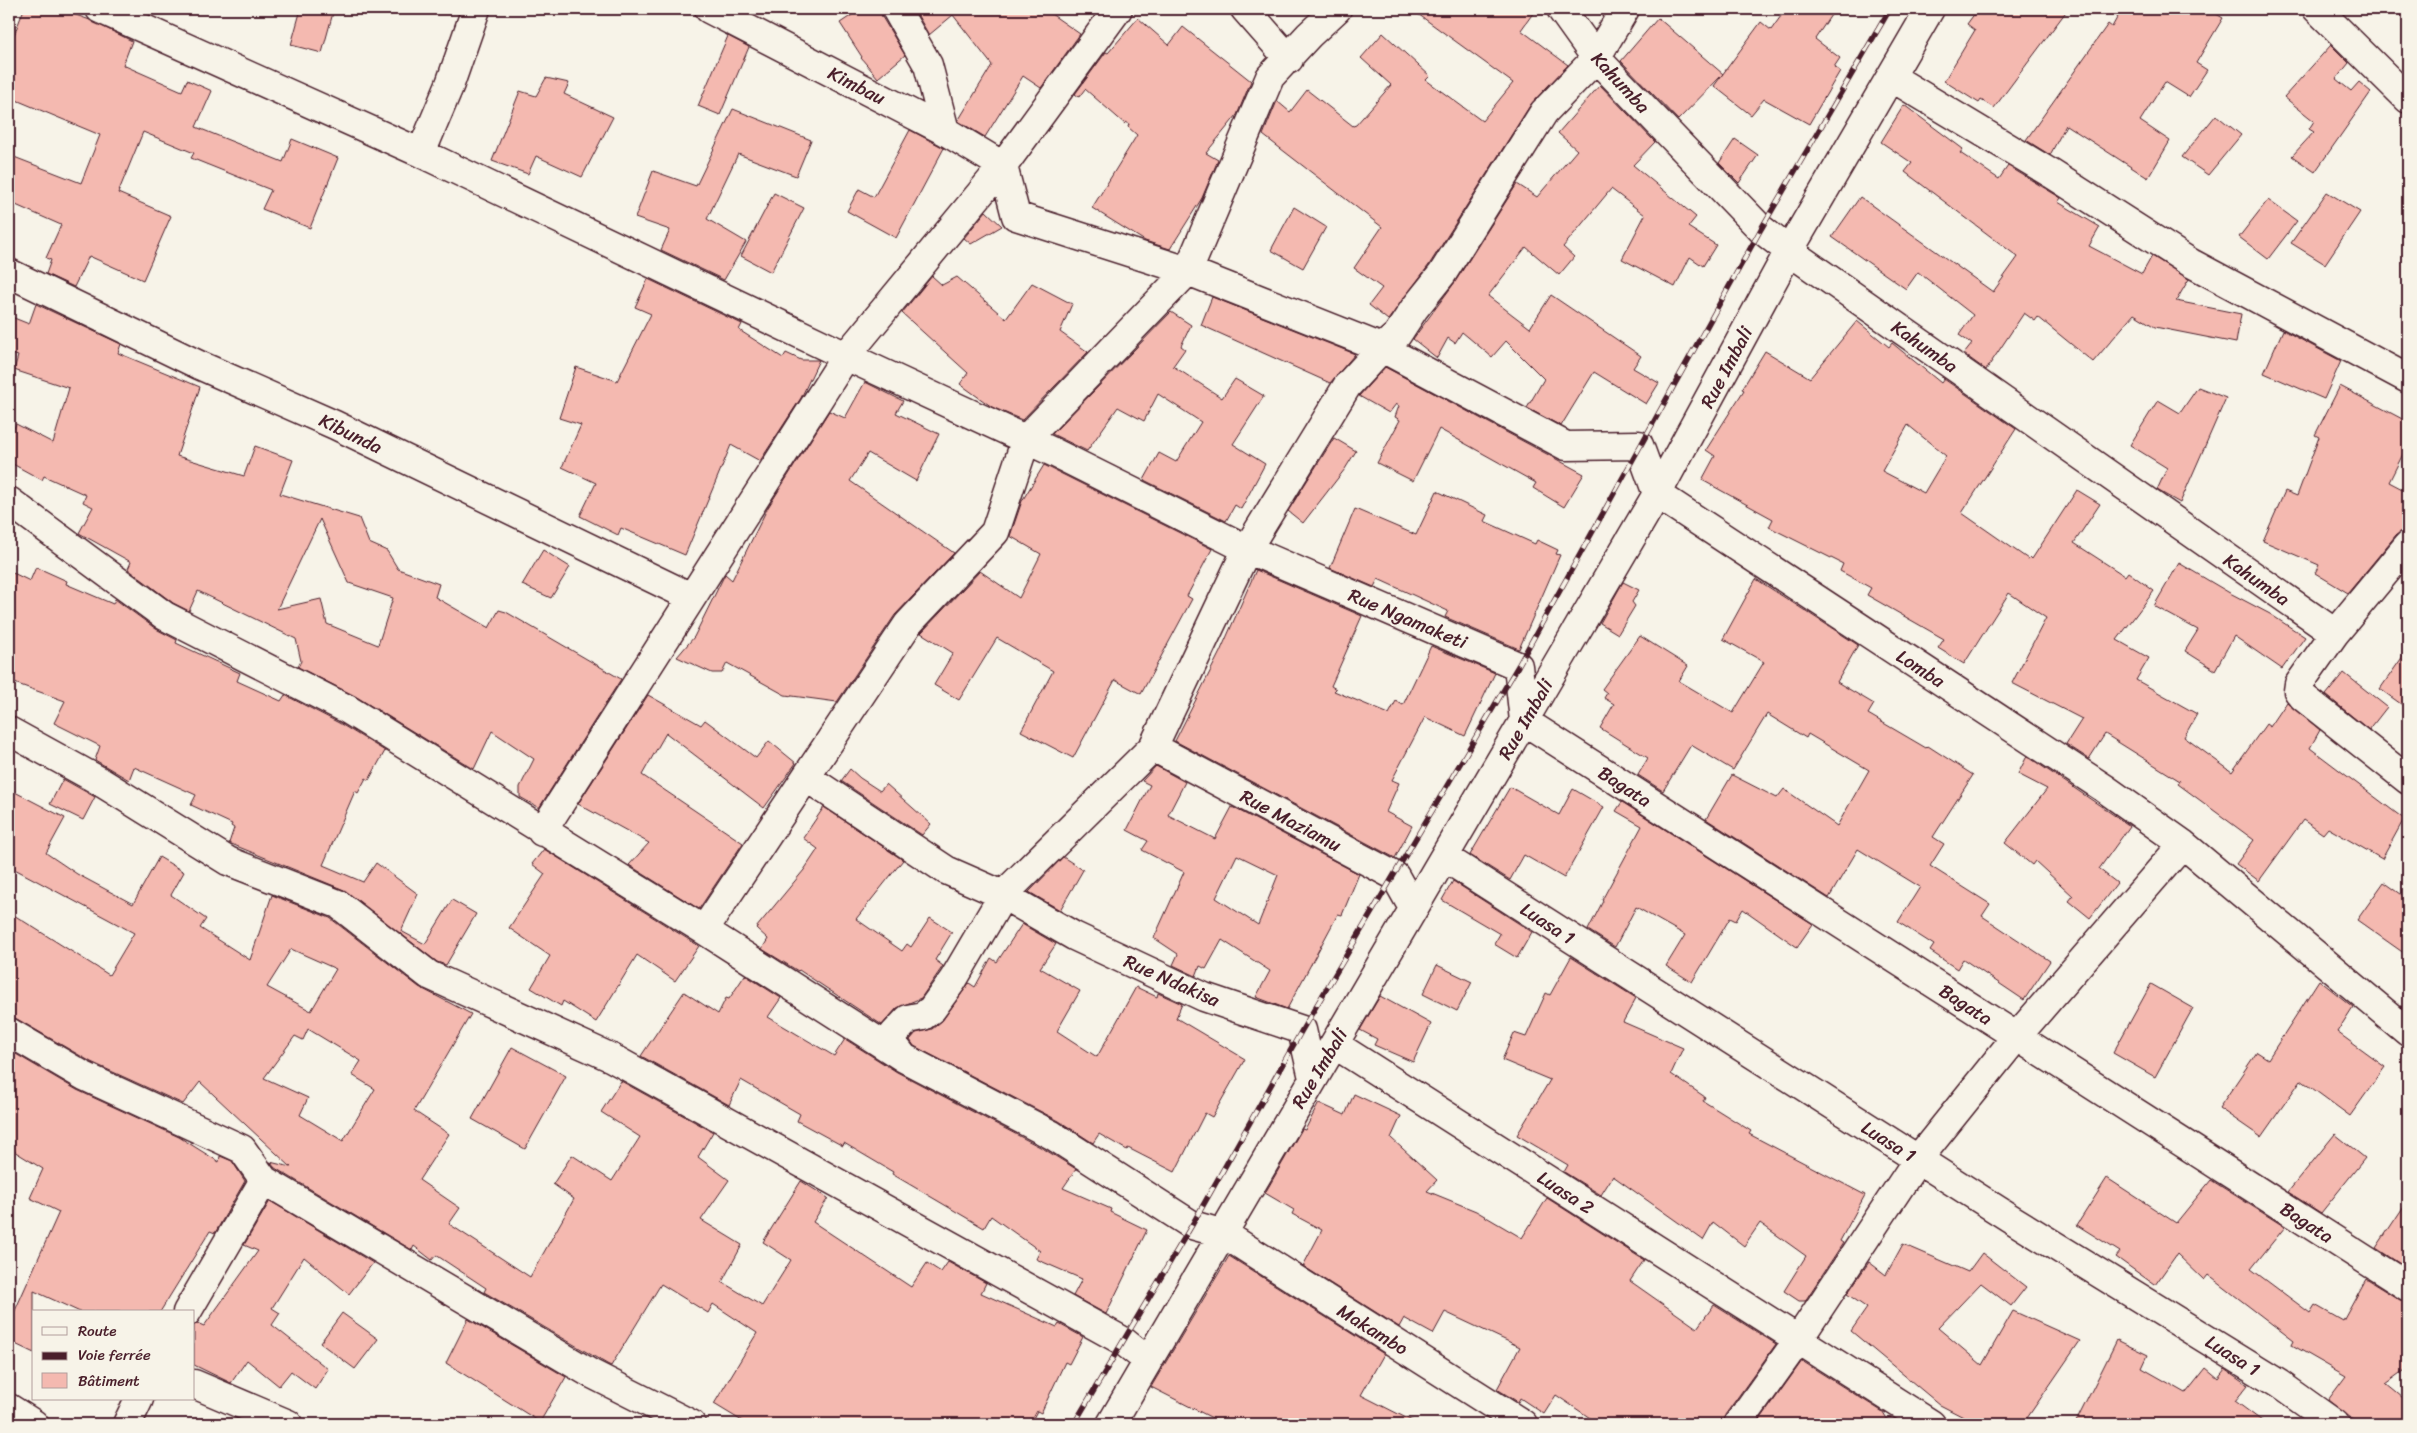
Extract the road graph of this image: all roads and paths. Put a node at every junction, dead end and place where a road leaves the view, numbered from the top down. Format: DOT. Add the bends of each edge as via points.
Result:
graph roads {
  1 [pos="100,9"];
  2 [pos="476,9"];
  3 [pos="709,9"];
  4 [pos="896,9"];
  5 [pos="1118,9"];
  6 [pos="1245,9"];
  7 [pos="1337,9"];
  8 [pos="1561,9"];
  9 [pos="1625,9"];
  10 [pos="1930,9"];
  11 [pos="2317,9"];
  12 [pos="1289,58"];
  13 [pos="1596,58"];
  14 [pos="1891,77"];
  15 [pos="2408,100"];
  16 [pos="945,131"];
  17 [pos="421,154"];
  18 [pos="1002,166"];
  19 [pos="1789,250"];
  20 [pos="1188,271"];
  21 [pos="9,273"];
  22 [pos="1382,348"];
  23 [pos="846,356"];
  24 [pos="2408,379"];
  25 [pos="1026,439"];
  26 [pos="1657,494"];
  27 [pos="9,501"];
  28 [pos="2408,545"];
  29 [pos="1247,549"];
  30 [pos="691,597"];
  31 [pos="2335,633"];
  32 [pos="1524,721"];
  33 [pos="9,731"];
  34 [pos="1153,747"];
  35 [pos="806,777"];
  36 [pos="2408,780"];
  37 [pos="542,832"];
  38 [pos="2183,844"];
  39 [pos="1444,857"];
  40 [pos="1004,895"];
  41 [pos="1413,908"];
  42 [pos="704,930"];
  43 [pos="9,1032"];
  44 [pos="2408,1032"];
  45 [pos="2017,1036"];
  46 [pos="1334,1044"];
  47 [pos="904,1058"];
  48 [pos="1313,1078"];
  49 [pos="1918,1160"];
  50 [pos="264,1180"];
  51 [pos="1224,1234"];
  52 [pos="2408,1287"];
  53 [pos="188,1310"];
  54 [pos="1798,1340"];
  55 [pos="1148,1361"];
  56 [pos="195,1384"];
  57 [pos="139,1400"];
  58 [pos="9,1408"];
  59 [pos="34,1424"];
  60 [pos="127,1424"];
  61 [pos="288,1424"];
  62 [pos="691,1424"];
  63 [pos="1111,1424"];
  64 [pos="1523,1424"];
  65 [pos="1738,1424"];
  66 [pos="1931,1424"];
  67 [pos="2335,1424"];
  1 -- 17 [label="street"];
  2 -- 17 [label="street"];
  3 -- 16 [label="street, Kimbau"];
  4 -- 16 [label="street" via="928,65"];
  5 -- 18 [label="street"];
  6 -- 12 [label="street"];
  7 -- 12 [label="street"];
  8 -- 13 [label="street, Kahumba"];
  9 -- 13 [label="street"];
  10 -- 14 [label="street, Rue Imbali"];
  11 -- 15 [label="street"];
  12 -- 20 [label="street" via="1270,77"];
  13 -- 19 [label="street, Kahumba" via="1761,229"];
  13 -- 22 [label="street" via="1544,112 1442,274 1397,335"];
  14 -- 19 [label="street, Rue Imbali"];
  14 -- 24 [label="street" via="2192,263"];
  16 -- 18 [label="street, Kimbau"];
  17 -- 23 [label="street"];
  18 -- 20 [label="street" via="1016,216"];
  18 -- 23 [label="street"];
  19 -- 26 [label="street, Rue Imbali"];
  19 -- 31 [label="street, Kahumba"];
  20 -- 22 [label="street"];
  20 -- 25 [label="street"];
  21 -- 30 [label="street, Kibunda" via="199,365 335,425"];
  22 -- 26 [label="street" via="1566,446 1639,445"];
  22 -- 29 [label="street" via="1347,386"];
  23 -- 25 [label="street"];
  23 -- 30 [label="street"];
  25 -- 29 [label="street"];
  25 -- 35 [label="street" via="995,532 908,624"];
  26 -- 32 [label="street, Rue Imbali"];
  26 -- 38 [label="street, Lomba" via="2104,788"];
  27 -- 37 [label="street, Makambo" via="165,616 347,709"];
  28 -- 31 [label="street"];
  29 -- 32 [label="street, Rue Ngamaketi" via="1518,666"];
  29 -- 34 [label="street"];
  30 -- 37 [label="street"];
  31 -- 36 [label="street" via="2299,684 2298,691 2364,748"];
  32 -- 39 [label="street, Rue Imbali"];
  32 -- 45 [label="street, Bagata"];
  33 -- 55 [label="street" via="96,779 228,861 338,904 429,976 612,1058 1123,1341"];
  34 -- 40 [label="street"];
  34 -- 41 [label="street, Rue Maziamu" via="1395,876"];
  35 -- 40 [label="street" via="946,870"];
  35 -- 42 [label="street"];
  37 -- 42 [label="street, Makambo"];
  38 -- 44 [label="street, Lomba"];
  38 -- 45 [label="street"];
  39 -- 41 [label="street, Rue Imbali"];
  39 -- 49 [label="street, Luasa 1"];
  40 -- 47 [label="street" via="932,1009 923,1016 908,1019 894,1034 894,1045"];
  40 -- 48 [label="street, Rue Ndakisa" via="1074,936 1204,997 1302,1030"];
  41 -- 46 [label="street, Rue Imbali"];
  42 -- 47 [label="street, Makambo"];
  43 -- 50 [label="street" via="84,1076 242,1149"];
  45 -- 49 [label="street"];
  45 -- 52 [label="street, Bagata"];
  46 -- 48 [label="street, Rue Imbali"];
  46 -- 54 [label="street, Luasa 2"];
  47 -- 51 [label="street, Makambo" via="1052,1135 1192,1225"];
  48 -- 51 [label="street, Rue Imbali"];
  49 -- 54 [label="street"];
  49 -- 67 [label="street, Luasa 1" via="2279,1384"];
  50 -- 53 [label="street"];
  50 -- 62 [label="street" via="590,1373"];
  51 -- 55 [label="street, Rue Imbali"];
  51 -- 64 [label="street, Makambo"];
  54 -- 65 [label="street"];
  54 -- 66 [label="street, Luasa 2"];
  55 -- 63 [label="street, Rue Imbali"];
  56 -- 61 [label="street"];
  57 -- 60 [label="street"];
  58 -- 59 [label="street"];
}
